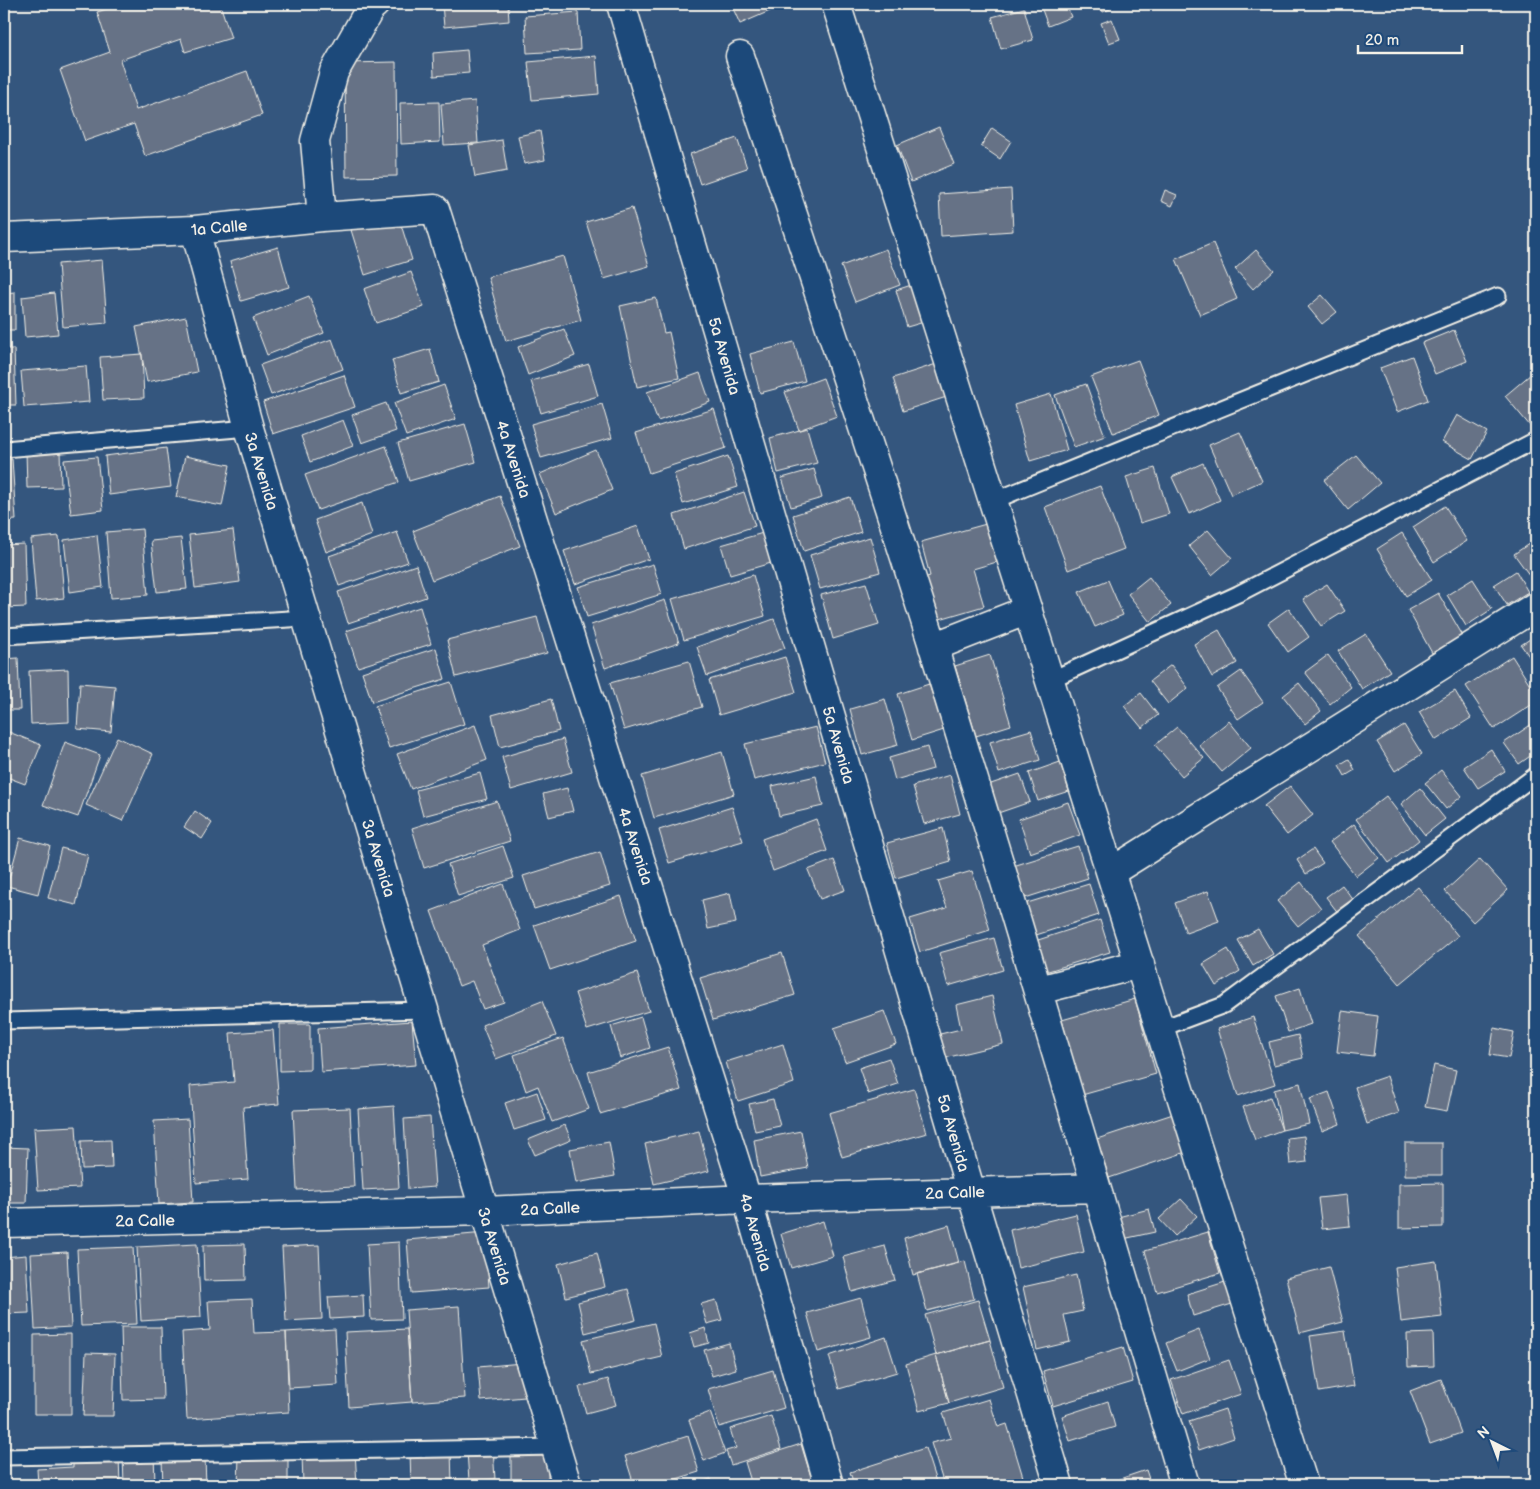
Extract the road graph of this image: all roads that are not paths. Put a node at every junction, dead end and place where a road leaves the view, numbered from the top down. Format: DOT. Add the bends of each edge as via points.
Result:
graph roads {
  1 [pos="375,4"];
  2 [pos="621,4"];
  3 [pos="837,7"];
  4 [pos="740,56"];
  5 [pos="435,209"];
  6 [pos="322,217"];
  7 [pos="195,230"];
  8 [pos="4,238"];
  9 [pos="1498,296"];
  10 [pos="249,428"];
  11 [pos="1534,441"];
  12 [pos="4,449"];
  13 [pos="993,501"];
  14 [pos="1536,606"];
  15 [pos="1028,610"];
  16 [pos="306,618"];
  17 [pos="4,636"];
  18 [pos="933,647"];
  19 [pos="1050,680"];
  20 [pos="1536,775"];
  21 [pos="1111,872"];
  22 [pos="1140,964"];
  23 [pos="1038,990"];
  24 [pos="424,1010"];
  25 [pos="4,1021"];
  26 [pos="1160,1029"];
  27 [pos="1096,1188"];
  28 [pos="971,1192"];
  29 [pos="747,1199"];
  30 [pos="485,1212"];
  31 [pos="4,1223"];
  32 [pos="556,1447"];
  33 [pos="4,1457"];
  34 [pos="568,1485"];
  35 [pos="829,1485"];
  36 [pos="1059,1485"];
  37 [pos="1185,1485"];
  38 [pos="1304,1485"];
  1 -- 6 [label="street" via="334,72 315,141"];
  2 -- 28 [label="street, 5a Avenida"];
  3 -- 13 [label="street"];
  4 -- 18 [label="street"];
  5 -- 6 [label="street, 1a Calle"];
  5 -- 29 [label="street, 4a Avenida"];
  6 -- 7 [label="street, 1a Calle"];
  7 -- 8 [label="street, 1a Calle"];
  7 -- 10 [label="street, 3a Avenida"];
  9 -- 13 [label="lane"];
  10 -- 12 [label="lane"];
  10 -- 16 [label="street, 3a Avenida"];
  11 -- 19 [label="lane" via="1238,594"];
  13 -- 15 [label="street"];
  14 -- 21 [label="street"];
  15 -- 18 [label="street"];
  15 -- 19 [label="street"];
  16 -- 17 [label="lane"];
  16 -- 24 [label="street, 3a Avenida"];
  18 -- 23 [label="street"];
  19 -- 21 [label="street"];
  20 -- 26 [label="lane" via="1224,1005"];
  21 -- 22 [label="street"];
  22 -- 23 [label="street"];
  22 -- 26 [label="street"];
  23 -- 27 [label="street"];
  24 -- 25 [label="lane"];
  24 -- 30 [label="street, 3a Avenida"];
  26 -- 38 [label="street"];
  27 -- 28 [label="street, 2a Calle"];
  27 -- 37 [label="street"];
  28 -- 29 [label="street, 2a Calle"];
  28 -- 36 [label="street, 5a Avenida"];
  29 -- 30 [label="street, 2a Calle"];
  29 -- 35 [label="street, 4a Avenida"];
  30 -- 31 [label="street, 2a Calle"];
  30 -- 32 [label="street, 3a Avenida"];
  32 -- 33 [label="lane"];
  32 -- 34 [label="street, 3a Avenida"];
}
